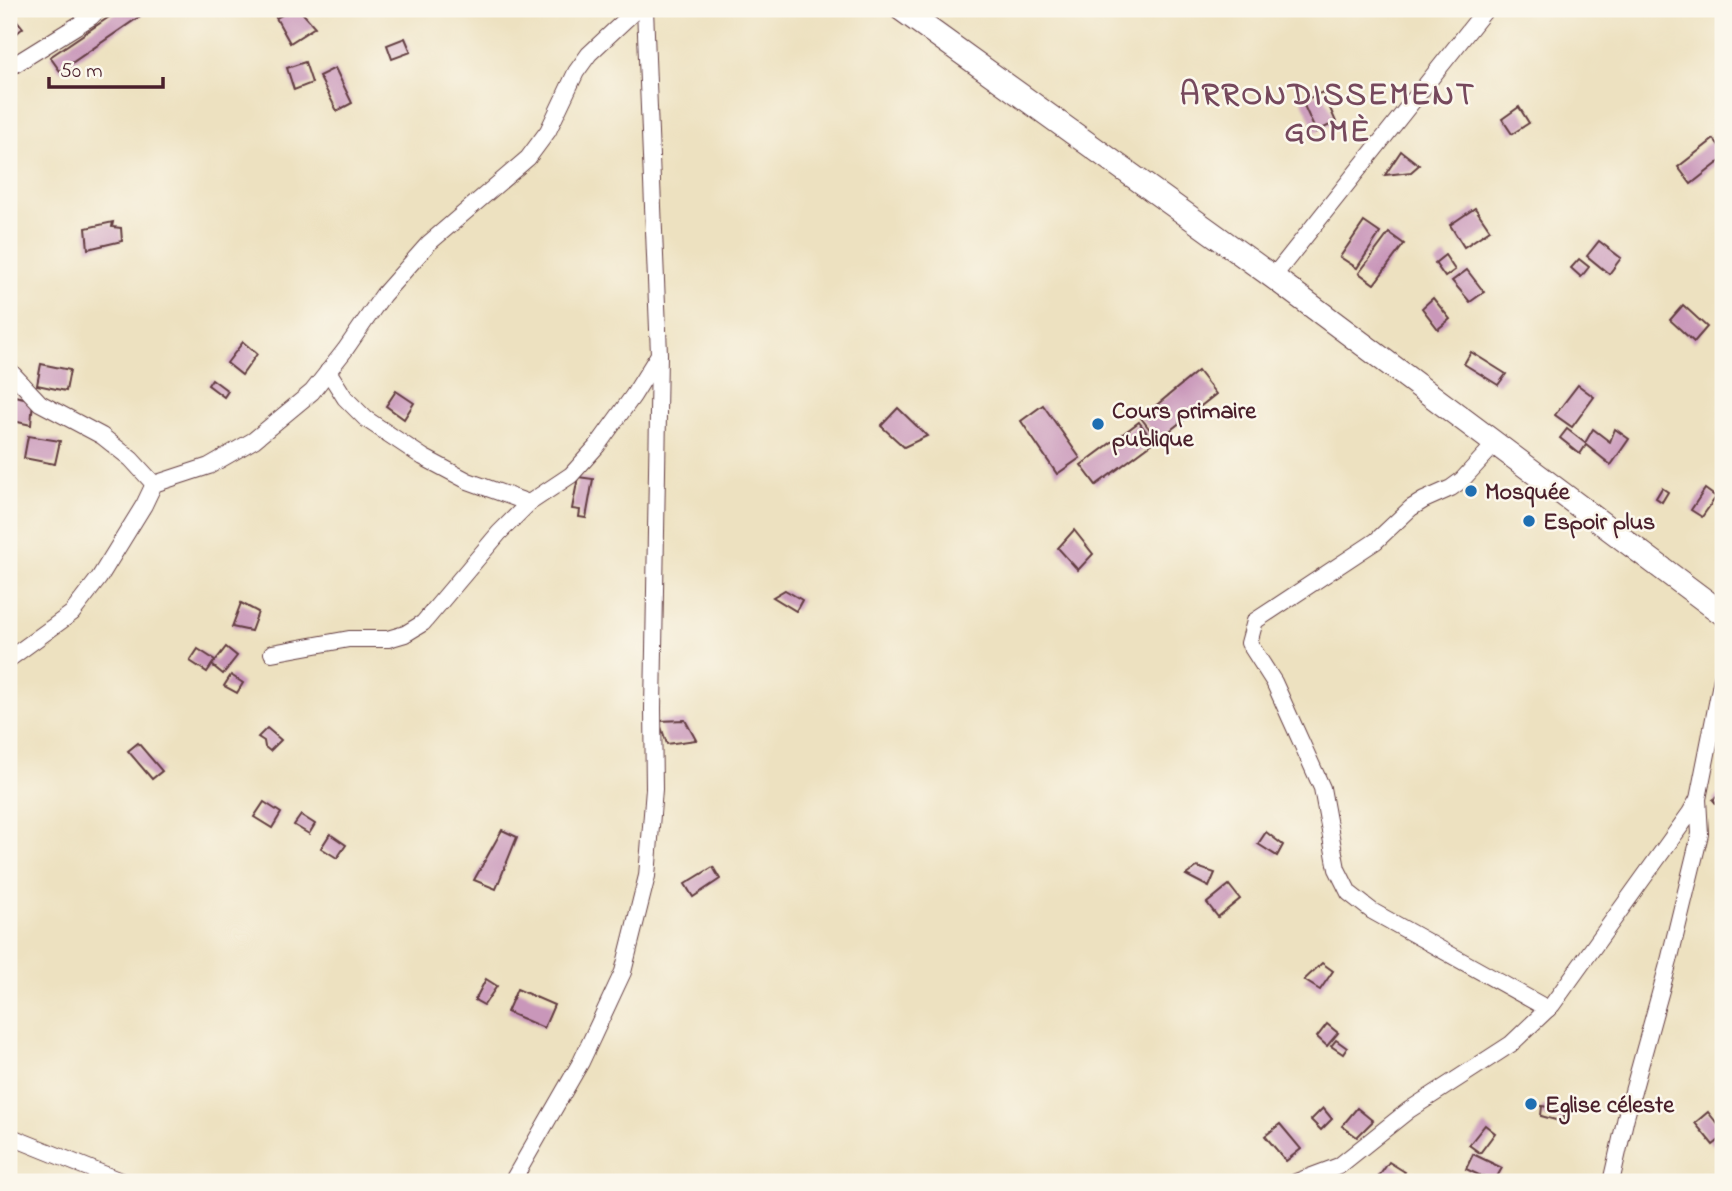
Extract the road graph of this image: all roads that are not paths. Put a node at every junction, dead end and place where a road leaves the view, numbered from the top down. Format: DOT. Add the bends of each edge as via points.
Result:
graph roads {
  1 [pos="99,9"];
  2 [pos="637,9"];
  3 [pos="646,9"];
  4 [pos="901,9"];
  5 [pos="1486,9"];
  6 [pos="9,68"];
  7 [pos="1273,277"];
  8 [pos="659,354"];
  9 [pos="9,370"];
  10 [pos="328,371"];
  11 [pos="1494,444"];
  12 [pos="153,484"];
  13 [pos="529,503"];
  14 [pos="1722,609"];
  15 [pos="272,653"];
  16 [pos="9,659"];
  17 [pos="1723,673"];
  18 [pos="1698,799"];
  19 [pos="1548,1009"];
  20 [pos="9,1136"];
  21 [pos="123,1182"];
  22 [pos="512,1182"];
  23 [pos="1296,1182"];
  24 [pos="1611,1182"];
  1 -- 6 [label="street"];
  2 -- 10 [label="street" via="589,54 548,131 528,158 429,243 383,295"];
  3 -- 8 [label="street"];
  4 -- 7 [label="highway"];
  5 -- 7 [label="street"];
  7 -- 11 [label="highway"];
  8 -- 13 [label="street" via="597,446 571,475"];
  8 -- 22 [label="street" via="654,789 647,876 623,972 581,1062"];
  9 -- 12 [label="street" via="40,403 102,436 131,458"];
  10 -- 12 [label="street" via="312,391 254,440 209,466"];
  10 -- 13 [label="street" via="366,419 423,457 468,481"];
  11 -- 14 [label="highway"];
  11 -- 19 [label="street" via="1462,480 1411,508 1376,541 1255,621 1248,643 1274,681 1322,788 1337,869 1349,892 1372,911"];
  12 -- 16 [label="street" via="99,578 72,613"];
  13 -- 15 [label="street" via="422,623 405,634"];
  17 -- 18 [label="street"];
  18 -- 19 [label="street"];
  18 -- 24 [label="street" via="1700,834"];
  19 -- 23 [label="street" via="1511,1044 1409,1110 1339,1166"];
  20 -- 21 [label="street"];
}
